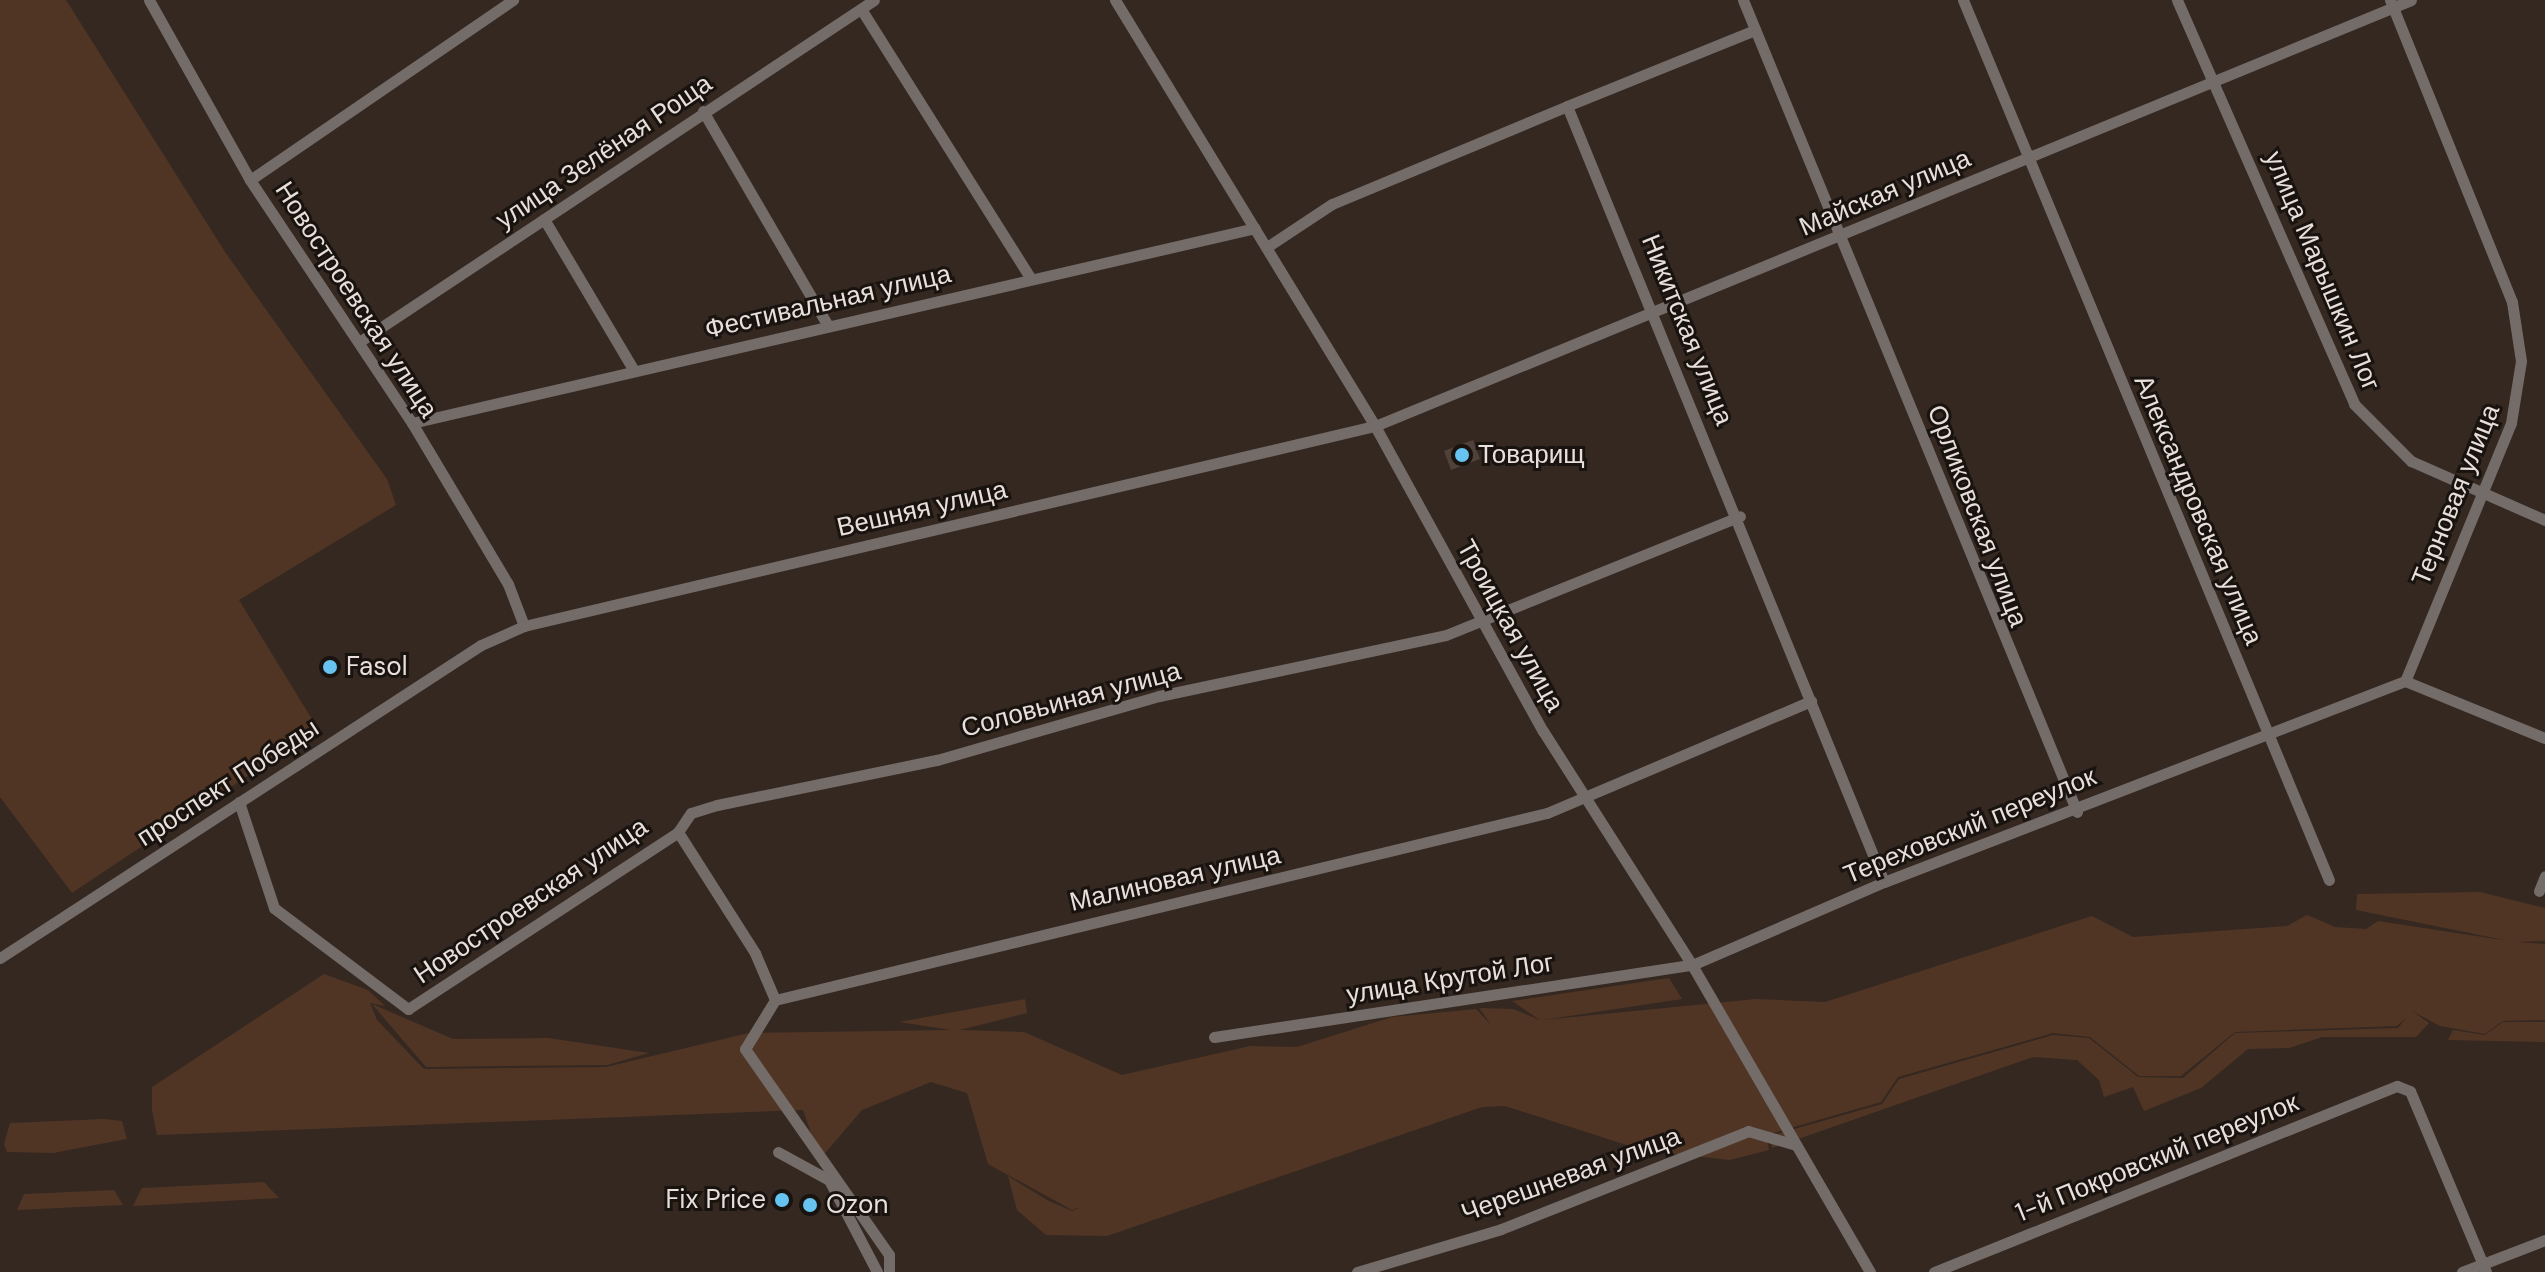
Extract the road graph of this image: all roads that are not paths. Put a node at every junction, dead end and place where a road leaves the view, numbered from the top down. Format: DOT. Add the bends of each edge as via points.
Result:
graph roads {
  1 [pos="149,0"];
  2 [pos="513,0"];
  3 [pos="874,0"];
  4 [pos="1115,0"];
  5 [pos="1743,0"];
  6 [pos="1963,0"];
  7 [pos="2177,0"];
  8 [pos="2411,0"];
  9 [pos="2392,4"];
  10 [pos="861,9"];
  11 [pos="1755,30"];
  12 [pos="2213,81"];
  13 [pos="1567,106"];
  14 [pos="703,111"];
  15 [pos="2027,157"];
  16 [pos="250,180"];
  17 [pos="544,219"];
  18 [pos="1255,228"];
  19 [pos="1842,234"];
  20 [pos="1267,247"];
  21 [pos="1031,279"];
  22 [pos="1656,312"];
  23 [pos="827,324"];
  24 [pos="359,342"];
  25 [pos="632,367"];
  26 [pos="412,423"];
  27 [pos="1375,426"];
  28 [pos="2483,494"];
  29 [pos="1740,516"];
  30 [pos="2545,520"];
  31 [pos="1484,621"];
  32 [pos="524,626"];
  33 [pos="481,645"];
  34 [pos="2405,681"];
  35 [pos="1811,701"];
  36 [pos="2267,734"];
  37 [pos="2545,738"];
  38 [pos="1582,796"];
  39 [pos="239,802"];
  40 [pos="2077,812"];
  41 [pos="678,832"];
  42 [pos="2545,876"];
  43 [pos="2329,880"];
  44 [pos="1884,882"];
  45 [pos="2539,891"];
  46 [pos="0,958"];
  47 [pos="1692,965"];
  48 [pos="775,1000"];
  49 [pos="1214,1037"];
  50 [pos="1796,1145"];
  51 [pos="778,1152"];
  52 [pos="2545,1240"];
  53 [pos="2485,1268"];
  54 [pos="877,1272"];
  55 [pos="889,1272"];
  56 [pos="1357,1272"];
  57 [pos="1870,1272"];
  58 [pos="1934,1272"];
  59 [pos="2462,1272"];
  1 -- 16 [label="street, Новостроевская улица"];
  2 -- 16 [label="street"];
  3 -- 10 [label="street, улица Зелёная Роща"];
  4 -- 18 [label="street, Троицкая улица"];
  5 -- 11 [label="street, Орликовская улица"];
  6 -- 15 [label="street, Александровская улица"];
  7 -- 12 [label="street, улица Марышкин Лог"];
  8 -- 9 [label="street, Майская улица"];
  9 -- 12 [label="street, Майская улица"];
  9 -- 28 [label="street, Терновая улица" via="2520,331 2519,391"];
  10 -- 14 [label="street, улица Зелёная Роща"];
  10 -- 21 [label="street"];
  11 -- 13 [label="street"];
  11 -- 19 [label="street, Орликовская улица"];
  12 -- 15 [label="street, Майская улица"];
  12 -- 28 [label="street, улица Марышкин Лог" via="2354,404 2411,461"];
  13 -- 20 [label="street" via="1332,204"];
  13 -- 22 [label="street, Никитская улица"];
  14 -- 17 [label="street, улица Зелёная Роща"];
  14 -- 23 [label="street"];
  15 -- 19 [label="street, Майская улица"];
  15 -- 36 [label="street, Александровская улица"];
  16 -- 24 [label="street, Новостроевская улица"];
  17 -- 24 [label="street, улица Зелёная Роща"];
  17 -- 25 [label="street"];
  18 -- 20 [label="street, Троицкая улица"];
  18 -- 21 [label="street, Фестивальная улица"];
  19 -- 22 [label="street, Майская улица"];
  19 -- 40 [label="street, Орликовская улица"];
  20 -- 27 [label="street, Троицкая улица"];
  21 -- 23 [label="street, Фестивальная улица"];
  22 -- 27 [label="street, Майская улица"];
  22 -- 29 [label="street, Никитская улица"];
  23 -- 25 [label="street, Фестивальная улица"];
  24 -- 26 [label="street, Новостроевская улица"];
  25 -- 26 [label="street, Фестивальная улица"];
  26 -- 32 [label="street, Новостроевская улица" via="508,584"];
  27 -- 31 [label="street, Троицкая улица"];
  27 -- 32 [label="street, Вешняя улица"];
  28 -- 30 [label="street, улица Марышкин Лог"];
  28 -- 34 [label="street, Терновая улица"];
  29 -- 31 [label="street, Соловьиная улица"];
  29 -- 35 [label="street, Никитская улица"];
  31 -- 38 [label="street, Троицкая улица"];
  31 -- 41 [label="street, Соловьиная улица" via="1387,650 1130,704 937,760 717,805 691,813"];
  32 -- 33 [label="street, Вешняя улица"];
  33 -- 39 [label="street, проспект Победы"];
  34 -- 36 [label="street, Тереховский переулок"];
  34 -- 37 [label="street"];
  35 -- 38 [label="street, Малиновая улица"];
  35 -- 44 [label="street, Никитская улица"];
  36 -- 40 [label="street, Тереховский переулок"];
  36 -- 43 [label="street, Александровская улица"];
  38 -- 47 [label="street, Троицкая улица"];
  38 -- 48 [label="street, Малиновая улица" via="1498,826"];
  39 -- 41 [label="street, Новостроевская улица" via="274,908 408,1009"];
  39 -- 46 [label="street, проспект Победы"];
  40 -- 44 [label="street, Тереховский переулок"];
  41 -- 48 [label="street, Новостроевская улица" via="755,953"];
  42 -- 45 [label="street"];
  44 -- 47 [label="street, Тереховский переулок"];
  47 -- 49 [label="street, улица Крутой Лог"];
  47 -- 50 [label="street, Троицкая улица"];
  48 -- 55 [label="street" via="745,1049 889,1255"];
  50 -- 56 [label="street, Черешневая улица" via="1748,1131 1501,1229"];
  50 -- 57 [label="street, Троицкая улица"];
  51 -- 54 [label="street" via="829,1180"];
  52 -- 53 [label="street"];
  53 -- 58 [label="street, 1-й Покровский переулок" via="2410,1091 2397,1086"];
  53 -- 59 [label="street"];
}
